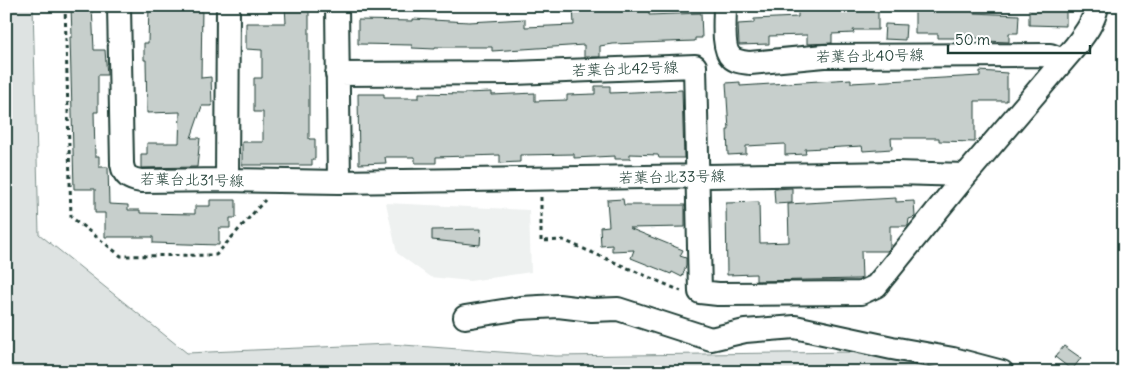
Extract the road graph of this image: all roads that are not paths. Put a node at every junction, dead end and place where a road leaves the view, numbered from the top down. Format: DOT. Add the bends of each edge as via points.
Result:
graph roads {
  1 [pos="119,6"];
  2 [pos="228,6"];
  3 [pos="337,6"];
  4 [pos="725,6"];
  5 [pos="1097,6"];
  6 [pos="1063,60"];
  7 [pos="338,74"];
  8 [pos="966,175"];
  9 [pos="696,177"];
  10 [pos="227,180"];
  11 [pos="339,182"];
  12 [pos="465,317"];
  13 [pos="1002,372"];
  1 -- 10 [label="street, 若葉台北31号線" via="122,164 125,174 141,180"];
  2 -- 10 [label="street"];
  3 -- 7 [label="street"];
  4 -- 6 [label="street, 若葉台北40号線" via="726,51 739,62 909,55 1050,55"];
  5 -- 6 [label="street" via="1087,31"];
  6 -- 8 [label="street"];
  7 -- 9 [label="street, 若葉台北42号線" via="514,73 695,66"];
  7 -- 11 [label="street"];
  8 -- 9 [label="street, 若葉台北33号線" via="896,173"];
  8 -- 9 [label="street, 若葉台北42号線" via="876,286 861,293 728,294 700,292"];
  9 -- 11 [label="street, 若葉台北33号線"];
  10 -- 11 [label="street, 若葉台北31号線"];
  12 -- 13 [label="street" via="558,306 618,309 712,338 745,330 795,327"];
}
